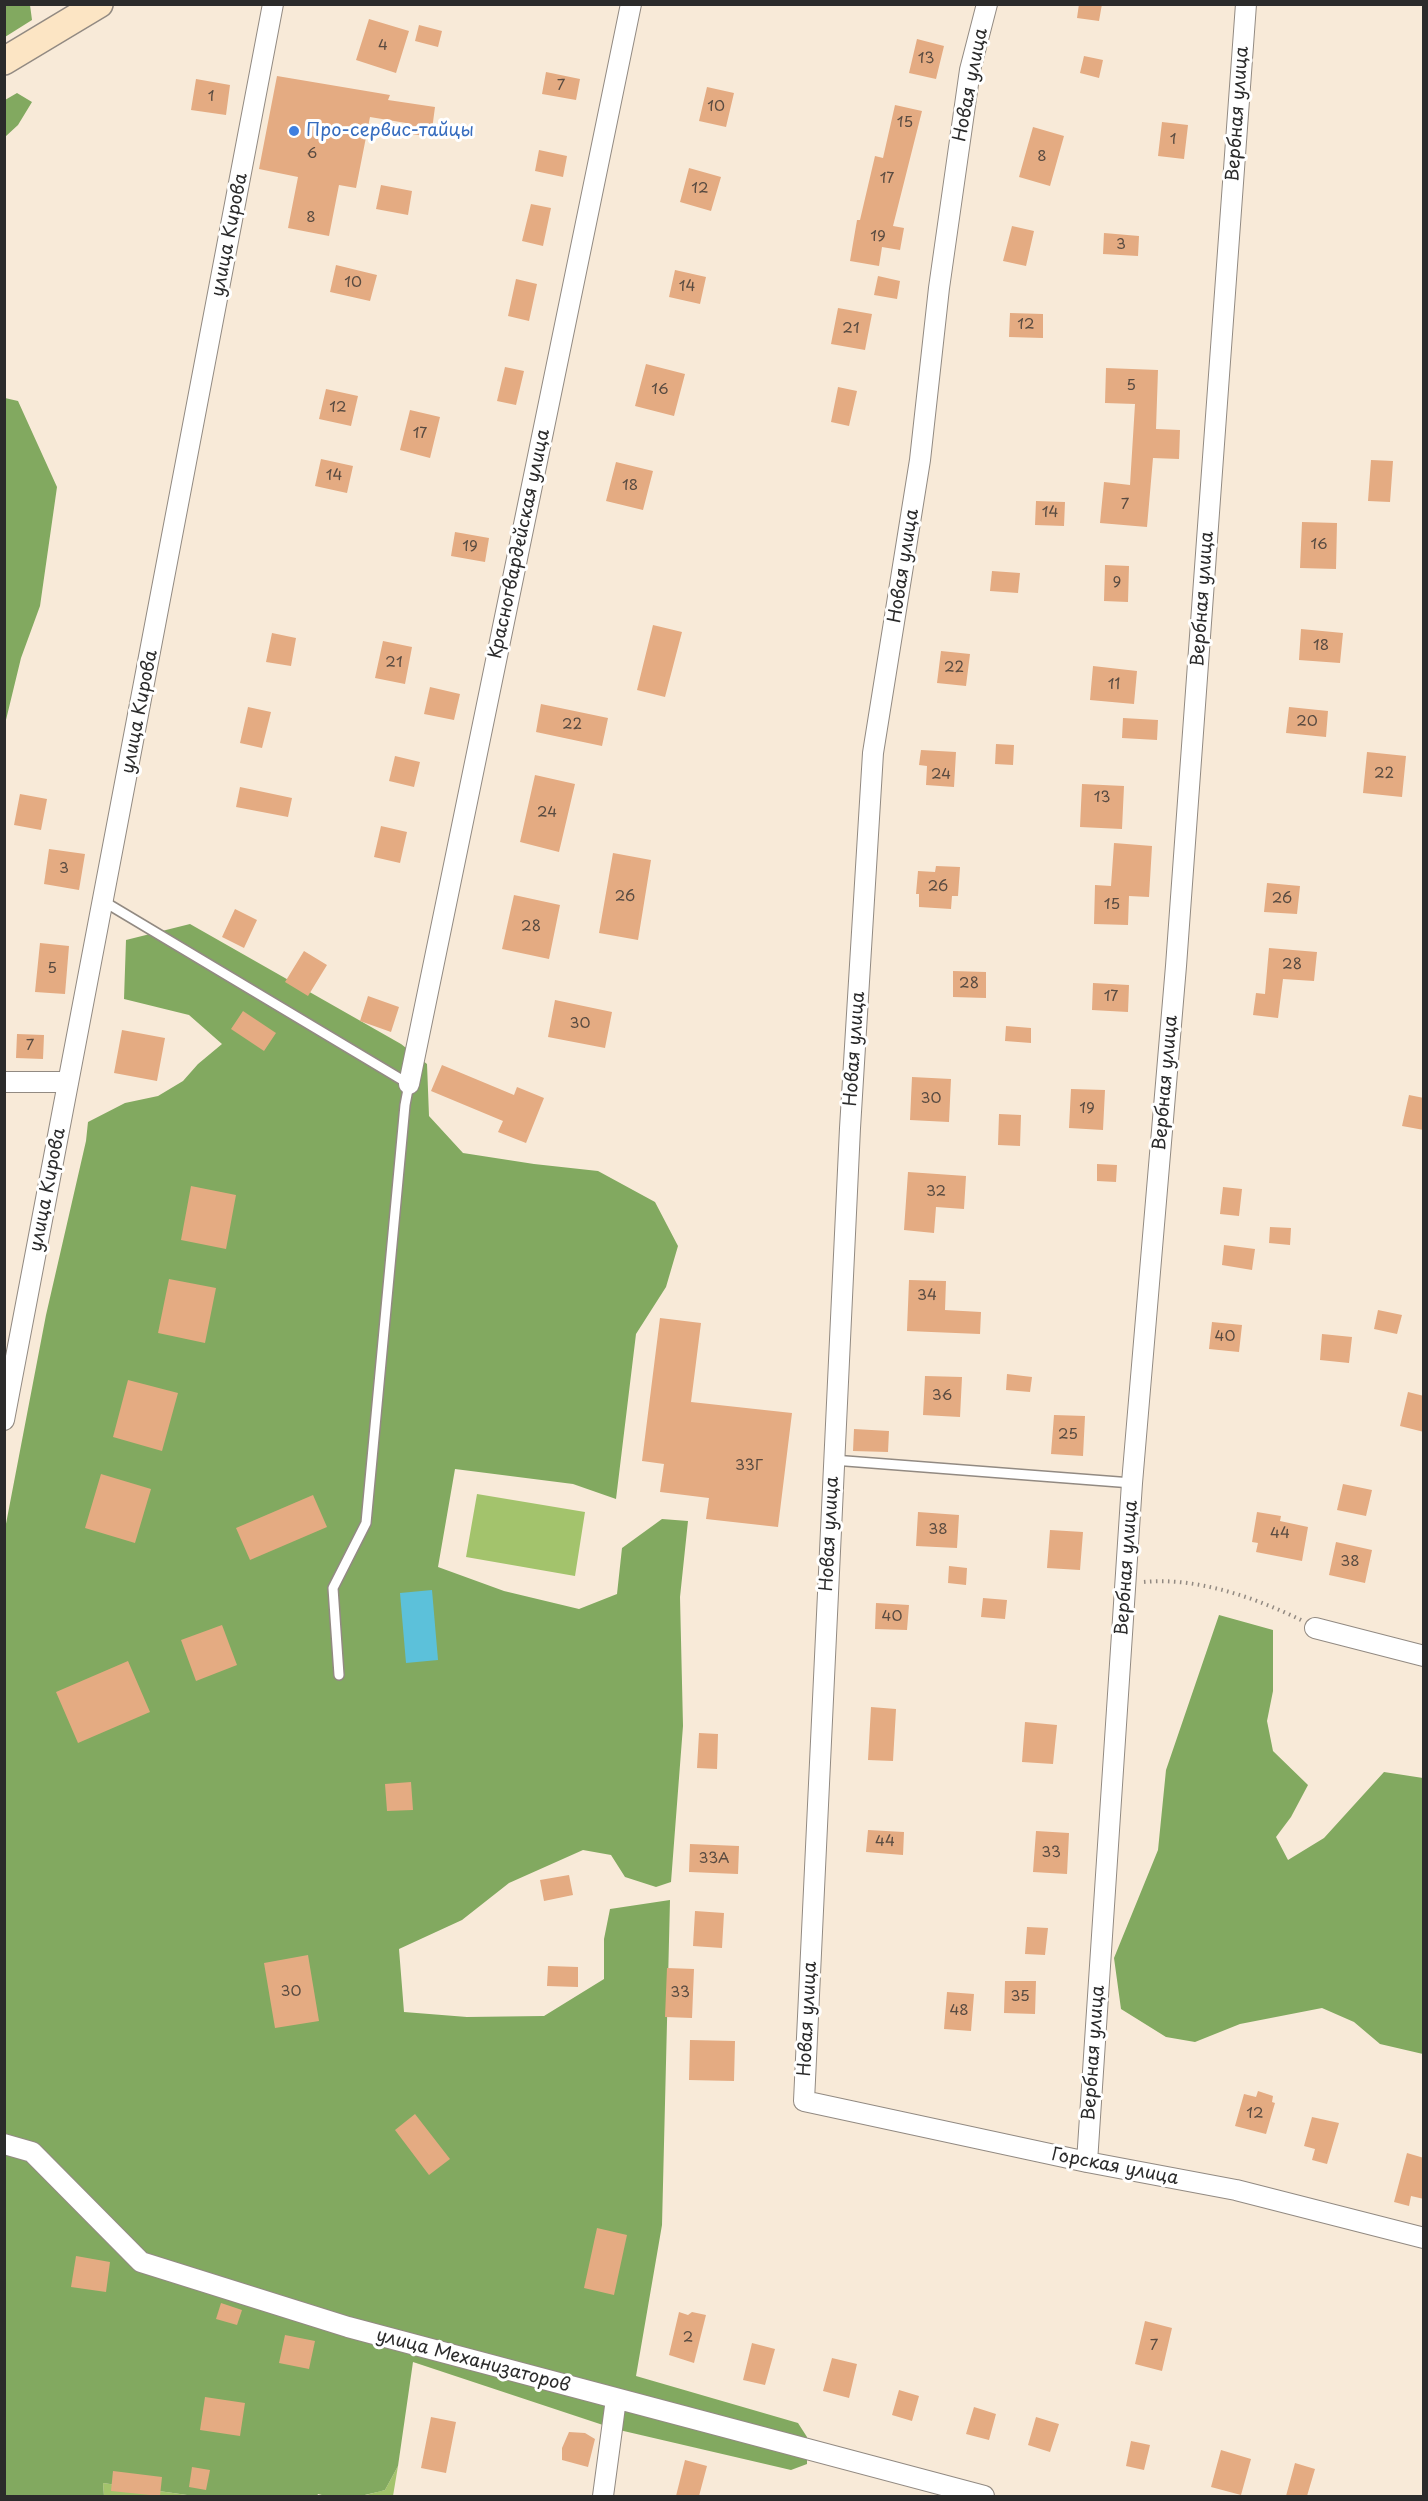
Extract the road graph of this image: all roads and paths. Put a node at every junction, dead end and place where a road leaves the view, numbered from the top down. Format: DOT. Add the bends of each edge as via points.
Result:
graph roads {
  1 [pos="99,4"];
  2 [pos="273,4"];
  3 [pos="631,4"];
  4 [pos="987,4"];
  5 [pos="1246,4"];
  6 [pos="71,12"];
  7 [pos="4,61"];
  8 [pos="103,901"];
  9 [pos="4,1082"];
  10 [pos="69,1082"];
  11 [pos="409,1084"];
  12 [pos="4,1420"];
  13 [pos="833,1460"];
  14 [pos="1132,1484"];
  15 [pos="1126,1584"];
  16 [pos="1315,1628"];
  17 [pos="1424,1656"];
  18 [pos="339,1675"];
  19 [pos="804,2101"];
  20 [pos="4,2144"];
  21 [pos="1087,2162"];
  22 [pos="1424,2238"];
  23 [pos="616,2399"];
  24 [pos="603,2496"];
  25 [pos="984,2496"];
  1 -- 6 [label="main road"];
  2 -- 8 [label="street, улица Кирова"];
  3 -- 11 [label="street, Красногвардейская улица"];
  4 -- 13 [label="street, Новая улица" via="970,70 939,288 920,460 873,753"];
  5 -- 14 [label="street, Вербная улица" via="1176,966"];
  6 -- 7 [label="main road"];
  8 -- 10 [label="street, улица Кирова"];
  8 -- 11 [label="lane"];
  9 -- 10 [label="street"];
  10 -- 12 [label="street, улица Кирова"];
  11 -- 18 [label="lane" via="366,1523 333,1588"];
  13 -- 14 [label="lane"];
  13 -- 19 [label="street, Новая улица"];
  14 -- 15 [label="street, Вербная улица"];
  15 -- 16 [label="path" via="1193,1584 1281,1611"];
  15 -- 21 [label="street, Вербная улица"];
  16 -- 17 [label="street"];
  19 -- 21 [label="street, Горская улица"];
  20 -- 23 [label="street, улица Механизаторов" via="32,2152 141,2262 348,2327"];
  21 -- 22 [label="street, Горская улица" via="1236,2190"];
  23 -- 24 [label="street"];
  23 -- 25 [label="street, улица Механизаторов"];
}
